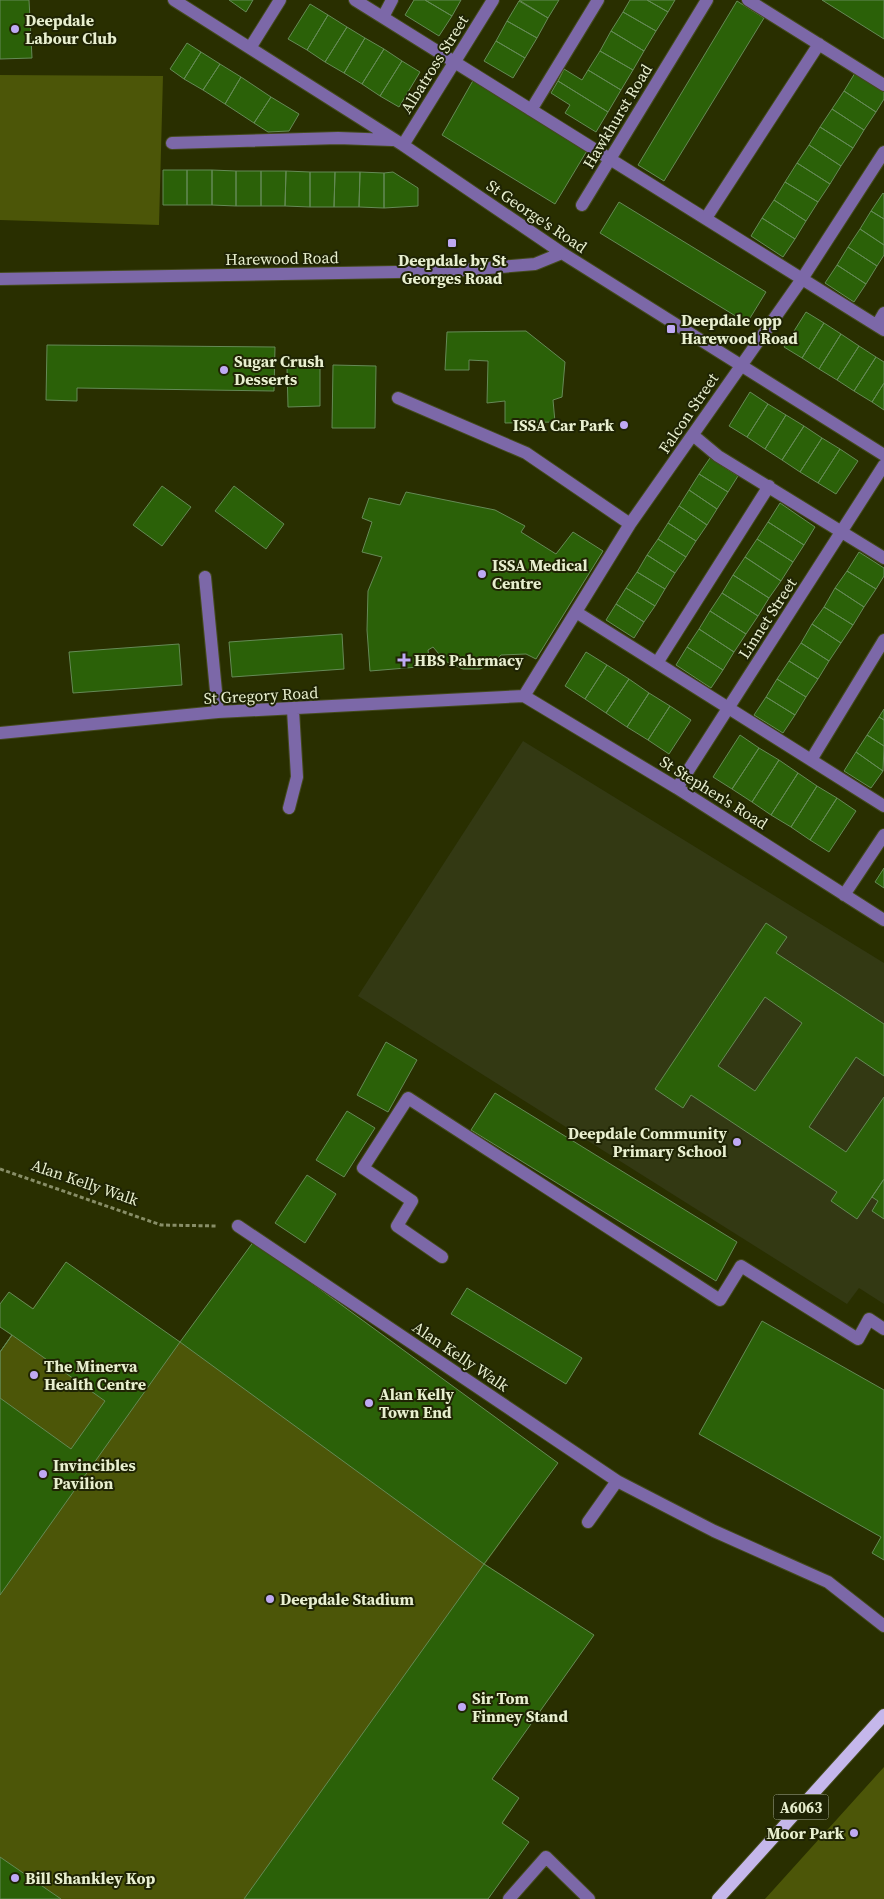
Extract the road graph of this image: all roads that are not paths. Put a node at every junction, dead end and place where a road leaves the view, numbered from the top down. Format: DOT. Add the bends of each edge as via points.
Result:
graph roads {
  1 [pos="174,0"];
  2 [pos="280,0"];
  3 [pos="356,0"];
  4 [pos="392,0"];
  5 [pos="492,0"];
  6 [pos="598,0"];
  7 [pos="707,0"];
  8 [pos="748,0"];
  9 [pos="383,17"];
  10 [pos="819,44"];
  11 [pos="250,48"];
  12 [pos="454,62"];
  13 [pos="884,85"];
  14 [pos="532,110"];
  15 [pos="398,142"];
  16 [pos="172,143"];
  17 [pos="884,152"];
  18 [pos="610,159"];
  19 [pos="582,205"];
  20 [pos="706,218"];
  21 [pos="562,254"];
  22 [pos="802,279"];
  23 [pos="0,280"];
  24 [pos="884,313"];
  25 [pos="880,327"];
  26 [pos="741,366"];
  27 [pos="398,398"];
  28 [pos="694,436"];
  29 [pos="884,455"];
  30 [pos="884,465"];
  31 [pos="769,486"];
  32 [pos="630,524"];
  33 [pos="842,531"];
  34 [pos="884,558"];
  35 [pos="205,577"];
  36 [pos="576,612"];
  37 [pos="884,640"];
  38 [pos="657,663"];
  39 [pos="524,696"];
  40 [pos="729,708"];
  41 [pos="293,710"];
  42 [pos="218,712"];
  43 [pos="0,733"];
  44 [pos="811,760"];
  45 [pos="678,788"];
  46 [pos="884,806"];
  47 [pos="289,808"];
  48 [pos="884,835"];
  49 [pos="844,895"];
  50 [pos="884,920"];
  51 [pos="238,1226"];
  52 [pos="442,1257"];
  53 [pos="884,1328"];
  54 [pos="618,1481"];
  55 [pos="588,1522"];
  56 [pos="884,1626"];
  57 [pos="884,1715"];
  58 [pos="509,1899"];
  59 [pos="589,1899"];
  60 [pos="718,1899"];
  1 -- 11 [label="street, St George's Road"];
  2 -- 11 [label="street"];
  3 -- 9 [label="street"];
  4 -- 9 [label="street"];
  5 -- 12 [label="street, Albatross Street"];
  6 -- 14 [label="street"];
  7 -- 18 [label="street, Hawkhurst Road"];
  8 -- 10 [label="street"];
  9 -- 12 [label="street"];
  10 -- 13 [label="street"];
  10 -- 20 [label="street"];
  11 -- 15 [label="street, St George's Road"];
  12 -- 14 [label="street"];
  12 -- 15 [label="street, Albatross Street"];
  14 -- 18 [label="street"];
  15 -- 16 [label="street" via="338,138"];
  15 -- 21 [label="street, St George's Road"];
  17 -- 22 [label="street, Falcon Street"];
  18 -- 19 [label="street, Hawkhurst Road"];
  18 -- 20 [label="street"];
  20 -- 22 [label="street"];
  21 -- 23 [label="street, Harewood Road" via="535,264 453,271"];
  21 -- 26 [label="street, St George's Road"];
  22 -- 25 [label="street"];
  22 -- 26 [label="street, Falcon Street"];
  24 -- 25 [label="street"];
  26 -- 28 [label="street, Falcon Street"];
  26 -- 29 [label="street, St George's Road"];
  27 -- 32 [label="street" via="526,453"];
  28 -- 31 [label="street" via="718,456"];
  28 -- 32 [label="street, Falcon Street"];
  30 -- 33 [label="street, Linnet Street"];
  31 -- 33 [label="street"];
  31 -- 38 [label="street"];
  32 -- 36 [label="street, Falcon Street"];
  33 -- 34 [label="street"];
  33 -- 40 [label="street, Linnet Street"];
  35 -- 42 [label="street"];
  36 -- 38 [label="street"];
  36 -- 39 [label="street, Falcon Street"];
  37 -- 44 [label="street"];
  38 -- 40 [label="street"];
  39 -- 41 [label="street, St Gregory Road"];
  39 -- 45 [label="street, St Stephen's Road"];
  40 -- 44 [label="street"];
  40 -- 45 [label="street, Linnet Street"];
  41 -- 42 [label="street, St Gregory Road"];
  41 -- 47 [label="street" via="298,777"];
  42 -- 43 [label="street, St Gregory Road"];
  44 -- 46 [label="street"];
  45 -- 49 [label="street, St Stephen's Road"];
  48 -- 49 [label="street"];
  49 -- 50 [label="street, St Stephen's Road"];
  51 -- 54 [label="street, Alan Kelly Walk"];
  52 -- 53 [label="street" via="397,1226 412,1201 363,1168 408,1098 720,1300 741,1266 858,1339 869,1319"];
  54 -- 55 [label="street"];
  54 -- 56 [label="street, Alan Kelly Walk" via="714,1531 828,1582"];
  57 -- 60 [label="main road, A6063"];
  58 -- 59 [label="street" via="546,1857"];
}
